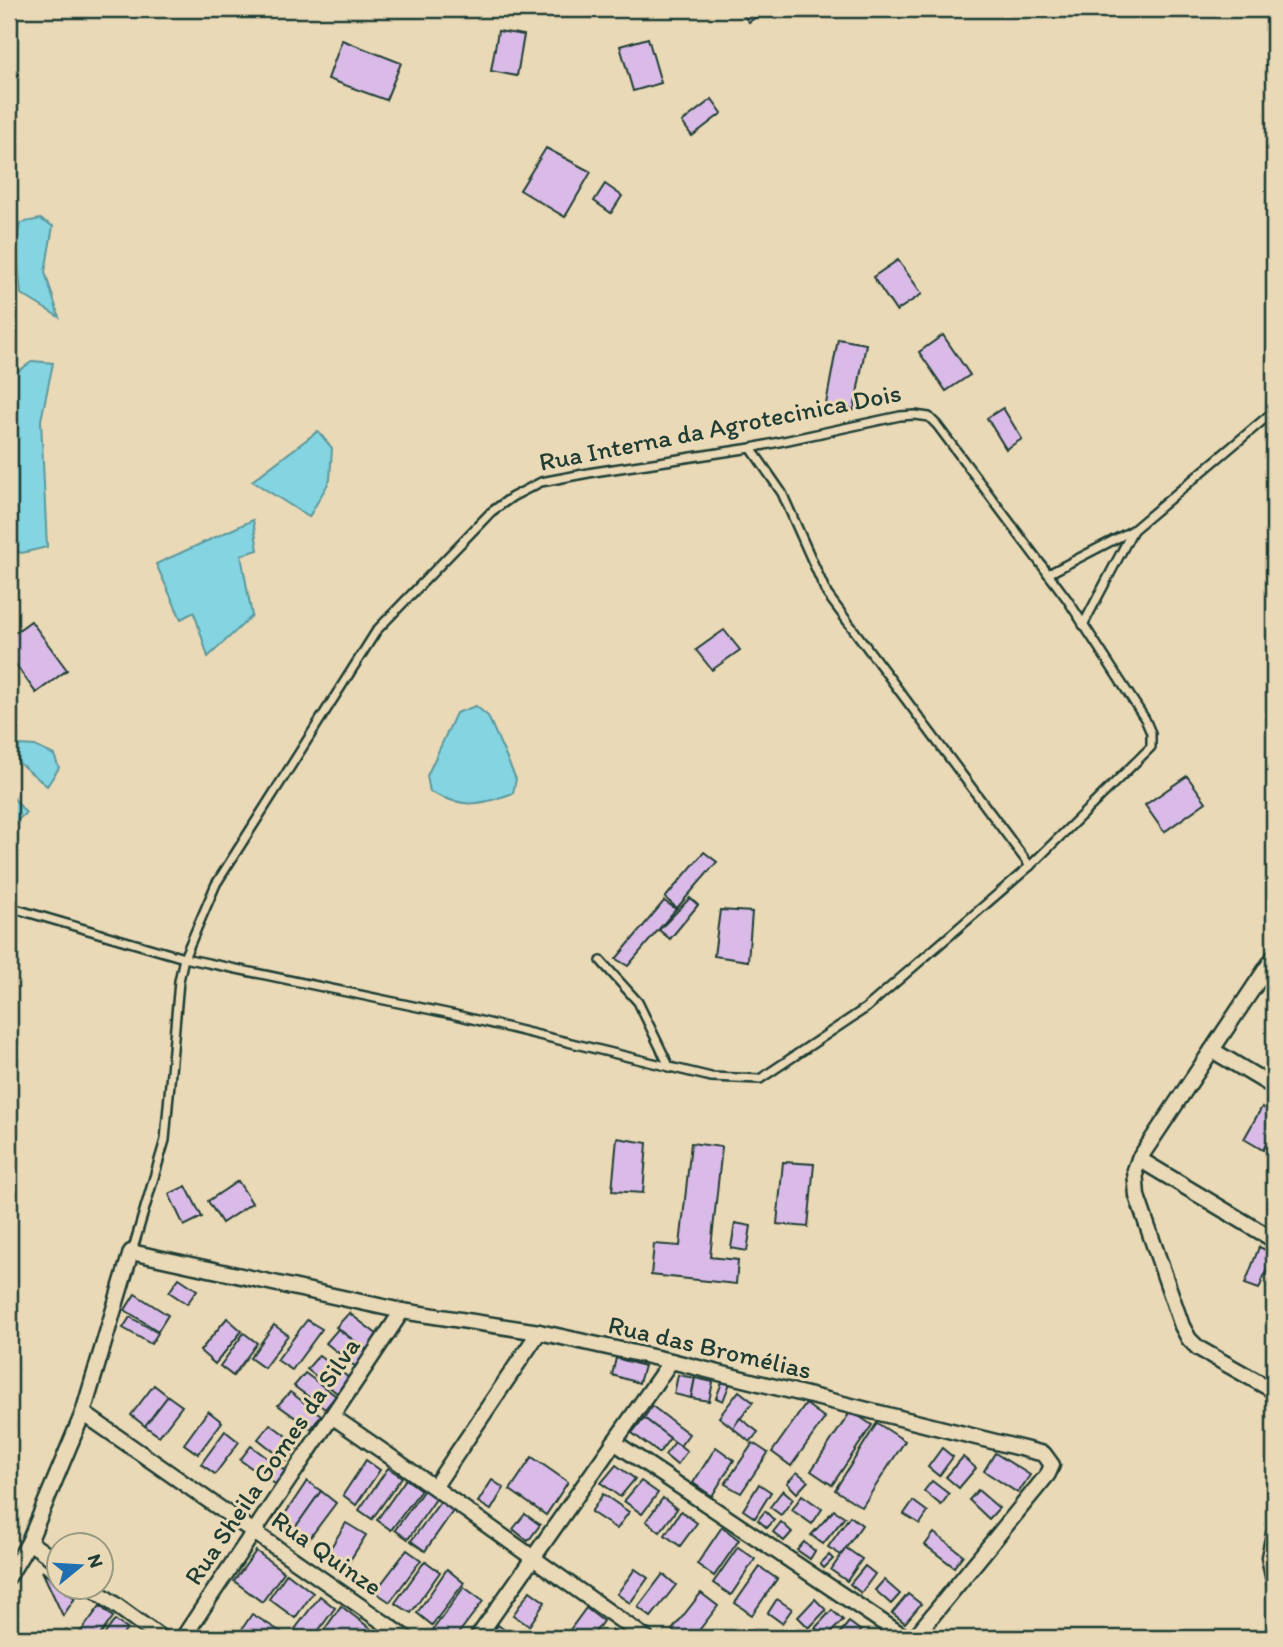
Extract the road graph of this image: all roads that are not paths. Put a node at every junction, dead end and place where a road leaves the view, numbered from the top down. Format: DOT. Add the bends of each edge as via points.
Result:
graph roads {
  1 [pos="1274,411"];
  2 [pos="751,448"];
  3 [pos="1133,530"];
  4 [pos="1048,574"];
  5 [pos="1083,625"];
  6 [pos="1030,866"];
  7 [pos="9,907"];
  8 [pos="1274,957"];
  9 [pos="184,958"];
  10 [pos="601,961"];
  11 [pos="1212,1050"];
  12 [pos="670,1068"];
  13 [pos="1274,1087"];
  14 [pos="1139,1159"];
  15 [pos="1274,1240"];
  16 [pos="131,1252"];
  17 [pos="402,1311"];
  18 [pos="539,1332"];
  19 [pos="671,1361"];
  20 [pos="1274,1391"];
  21 [pos="83,1413"];
  22 [pos="333,1417"];
  23 [pos="614,1442"];
  24 [pos="435,1486"];
  25 [pos="253,1531"];
  26 [pos="1274,1534"];
  27 [pos="29,1542"];
  28 [pos="46,1554"];
  29 [pos="533,1559"];
  30 [pos="9,1576"];
  31 [pos="1274,1581"];
  32 [pos="113,1602"];
  33 [pos="162,1638"];
  34 [pos="183,1638"];
  35 [pos="405,1638"];
  36 [pos="477,1638"];
  37 [pos="646,1638"];
  38 [pos="906,1638"];
  39 [pos="914,1638"];
  1 -- 3 [label="lane"];
  2 -- 4 [label="lane, Rua Interna da Agrotecinica Dois" via="900,416 929,418"];
  2 -- 6 [label="lane" via="782,493 827,594"];
  2 -- 9 [label="lane, Rua Interna da Agrotecinica Dois" via="541,482 491,512 377,630 216,884"];
  3 -- 4 [label="lane"];
  3 -- 5 [label="lane"];
  4 -- 5 [label="lane"];
  5 -- 6 [label="lane" via="1145,719 1151,747"];
  6 -- 12 [label="lane" via="866,1008 775,1071 760,1079 711,1077"];
  7 -- 9 [label="lane"];
  8 -- 11 [label="street"];
  9 -- 12 [label="lane" via="456,1015"];
  9 -- 16 [label="lane, Rua Interna da Agrotecinica Dois" via="165,1140"];
  10 -- 12 [label="lane" via="638,1002"];
  11 -- 13 [label="street"];
  11 -- 14 [label="street"];
  14 -- 15 [label="street"];
  14 -- 20 [label="street" via="1135,1170 1138,1196 1189,1339"];
  16 -- 17 [label="street, Rua das Bromélias"];
  16 -- 21 [label="street, Rua Interna da Agrotecinica Dois"];
  17 -- 18 [label="street, Rua das Bromélias"];
  17 -- 22 [label="street, Rua Sheila Gomes da Silva"];
  18 -- 19 [label="street, Rua das Bromélias"];
  18 -- 24 [label="street"];
  19 -- 23 [label="street"];
  19 -- 39 [label="street, Rua das Bromélias" via="1044,1454 1052,1465 1048,1474"];
  21 -- 25 [label="street, Rua Quinze"];
  21 -- 27 [label="street, Rua Interna da Agrotecinica Dois"];
  22 -- 24 [label="street"];
  22 -- 25 [label="street, Rua Sheila Gomes da Silva"];
  23 -- 29 [label="street"];
  23 -- 38 [label="street"];
  24 -- 29 [label="street"];
  25 -- 34 [label="street, Rua Sheila Gomes da Silva"];
  25 -- 35 [label="street, Rua Quinze"];
  26 -- 31 [label="street" via="1269,1557"];
  27 -- 28 [label="street"];
  27 -- 30 [label="street, Rua Interna da Agrotecinica Dois"];
  29 -- 36 [label="street"];
  29 -- 37 [label="street"];
  32 -- 33 [label="street"];
}
